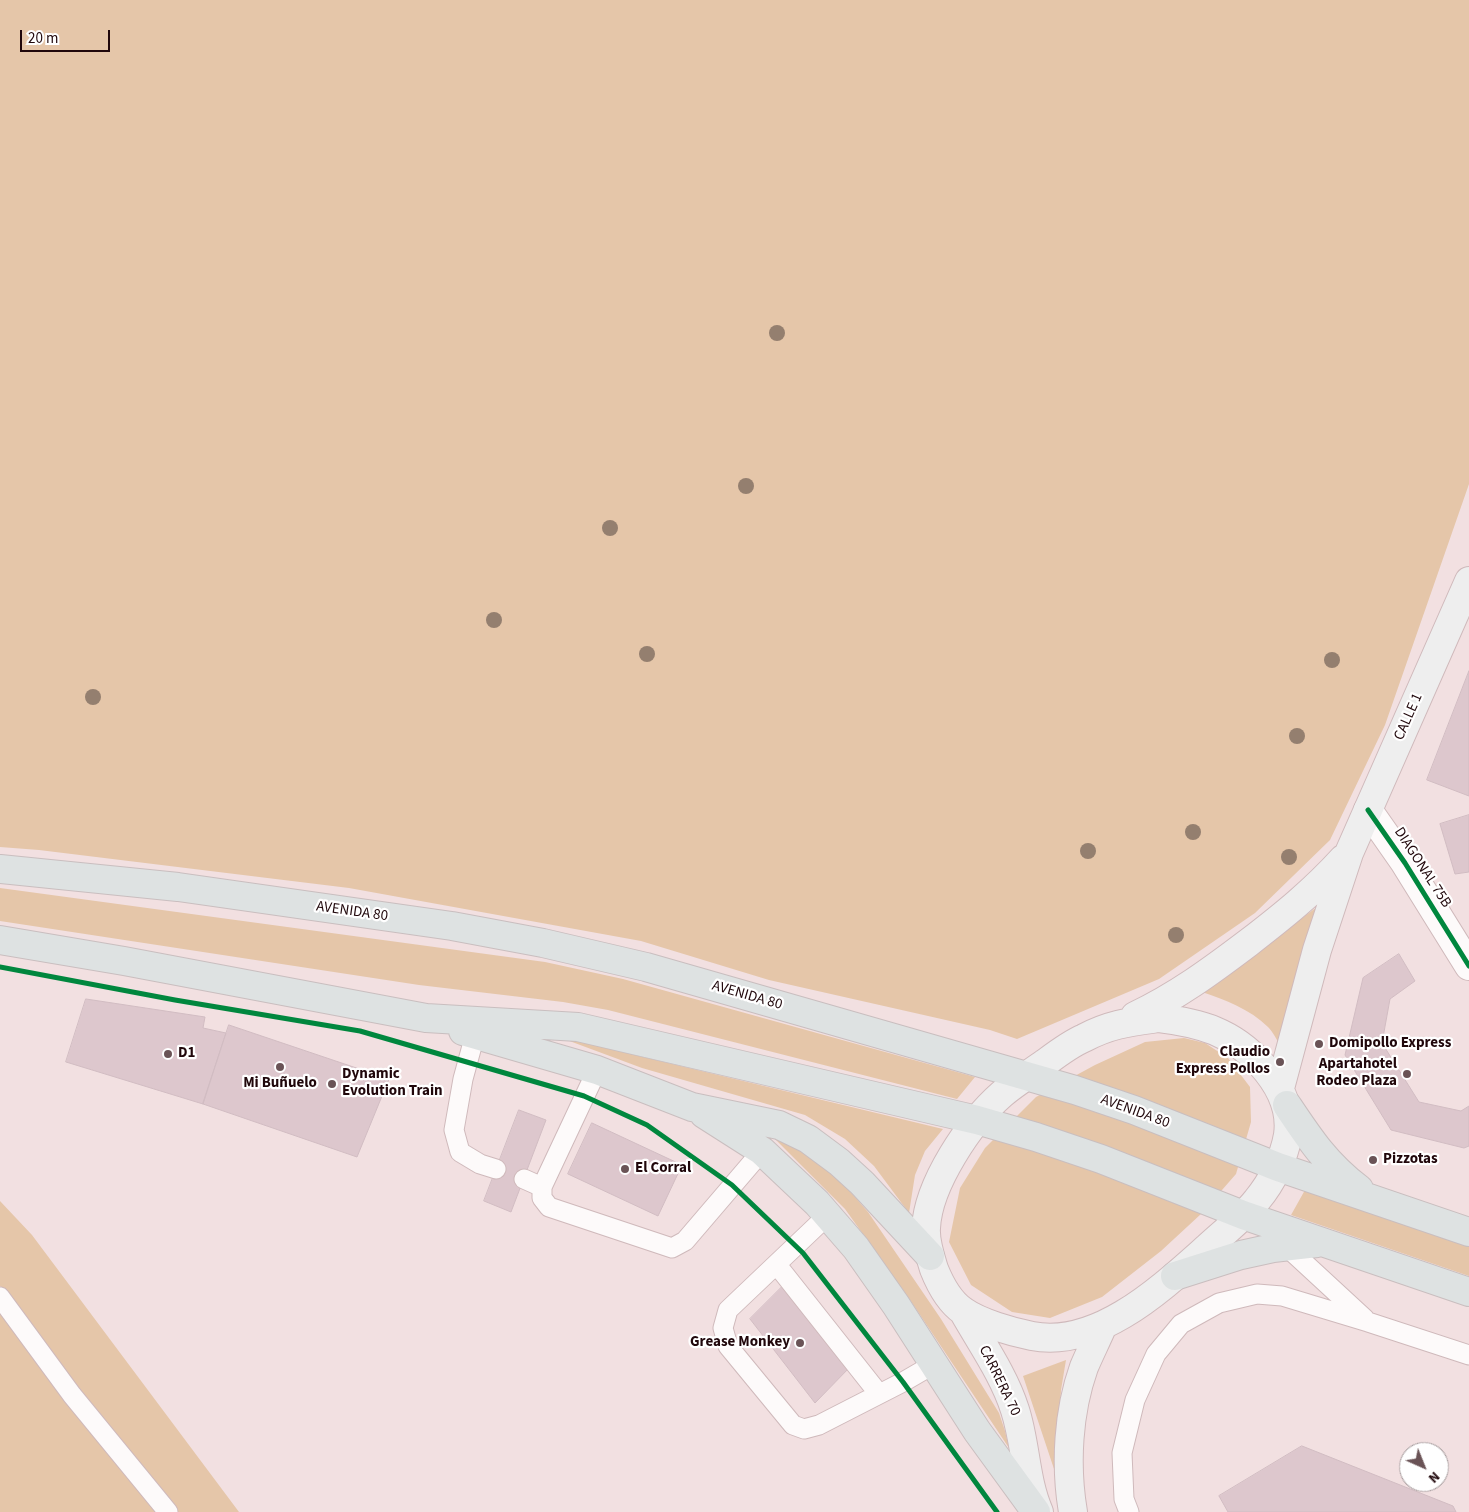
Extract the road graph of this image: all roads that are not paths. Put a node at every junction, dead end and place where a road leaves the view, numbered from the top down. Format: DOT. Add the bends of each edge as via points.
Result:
graph roads {
  1 [pos="1469,581"];
  2 [pos="1368,810"];
  3 [pos="1349,853"];
  4 [pos="0,869"];
  5 [pos="0,940"];
  6 [pos="1469,966"];
  7 [pos="426,1018"];
  8 [pos="1120,1023"];
  9 [pos="475,1035"];
  10 [pos="597,1070"];
  11 [pos="1026,1076"];
  12 [pos="1284,1097"];
  13 [pos="692,1107"];
  14 [pos="977,1120"];
  15 [pos="762,1151"];
  16 [pos="1278,1167"];
  17 [pos="496,1169"];
  18 [pos="524,1178"];
  19 [pos="542,1187"];
  20 [pos="1372,1199"];
  21 [pos="1243,1215"];
  22 [pos="828,1216"];
  23 [pos="1469,1232"];
  24 [pos="1324,1243"];
  25 [pos="1287,1246"];
  26 [pos="930,1256"];
  27 [pos="777,1265"];
  28 [pos="1175,1276"];
  29 [pos="1469,1292"];
  30 [pos="0,1297"];
  31 [pos="963,1311"];
  32 [pos="1368,1322"];
  33 [pos="1103,1324"];
  34 [pos="1469,1355"];
  35 [pos="934,1364"];
  36 [pos="879,1394"];
  37 [pos="168,1512"];
  38 [pos="1037,1512"];
  39 [pos="1072,1512"];
  40 [pos="1129,1512"];
  1 -- 2 [label="main road, CALLE 1"];
  2 -- 3 [label="main road, CALLE 1"];
  2 -- 6 [label="street, DIAGONAL 75B"];
  3 -- 8 [label="main road, CALLE 1" via="1291,910 1202,978 1164,1002"];
  3 -- 12 [label="main road, CALLE 1" via="1317,950"];
  4 -- 11 [label="main road, AVENIDA 80" via="178,887 452,926 543,943 646,967"];
  5 -- 7 [label="main road"];
  7 -- 9 [label="main road"];
  7 -- 14 [label="main road" via="578,1028"];
  8 -- 11 [label="main road" via="1083,1038"];
  8 -- 12 [label="main road" via="1159,1018 1207,1027 1228,1037 1255,1057"];
  9 -- 10 [label="main road"];
  9 -- 17 [label="lane" via="454,1130 460,1152"];
  10 -- 13 [label="main road"];
  10 -- 19 [label="lane"];
  11 -- 14 [label="main road" via="1002,1094"];
  11 -- 16 [label="main road, AVENIDA 80" via="1134,1110"];
  12 -- 16 [label="main road, CALLE 1" via="1288,1131"];
  12 -- 20 [label="main road" via="1312,1143 1339,1173"];
  13 -- 15 [label="main road"];
  13 -- 26 [label="main road" via="779,1125 808,1139 862,1183"];
  14 -- 21 [label="main road" via="1036,1137"];
  14 -- 26 [label="main road" via="945,1169 931,1200 926,1229"];
  15 -- 19 [label="lane" via="685,1241 672,1248 549,1207 542,1198"];
  15 -- 22 [label="main road"];
  16 -- 20 [label="main road, AVENIDA 80"];
  16 -- 21 [label="main road, CALLE 1" via="1258,1199"];
  18 -- 19 [label="lane"];
  20 -- 23 [label="main road, AVENIDA 80"];
  21 -- 24 [label="main road"];
  21 -- 28 [label="main road, CALLE 1"];
  22 -- 27 [label="lane"];
  22 -- 35 [label="main road" via="856,1248"];
  24 -- 25 [label="main road"];
  24 -- 29 [label="main road"];
  25 -- 28 [label="main road" via="1241,1255"];
  25 -- 32 [label="lane"];
  26 -- 31 [label="main road" via="944,1289"];
  27 -- 36 [label="lane"];
  27 -- 36 [label="lane" via="728,1310 723,1328 728,1346 793,1425 804,1429 819,1425"];
  28 -- 33 [label="main road, CALLE 1" via="1139,1304"];
  30 -- 37 [label="lane" via="72,1395"];
  31 -- 33 [label="main road, CALLE 1" via="992,1326 1037,1337 1064,1336"];
  31 -- 38 [label="main road, CARRERA 70" via="1015,1409"];
  32 -- 34 [label="lane"];
  32 -- 40 [label="lane" via="1282,1296 1257,1294 1219,1303 1181,1324 1156,1354 1135,1400 1122,1453 1124,1499"];
  33 -- 39 [label="main road" via="1084,1367 1075,1402 1068,1473"];
  35 -- 36 [label="lane"];
  35 -- 38 [label="main road" via="977,1431"];
}
